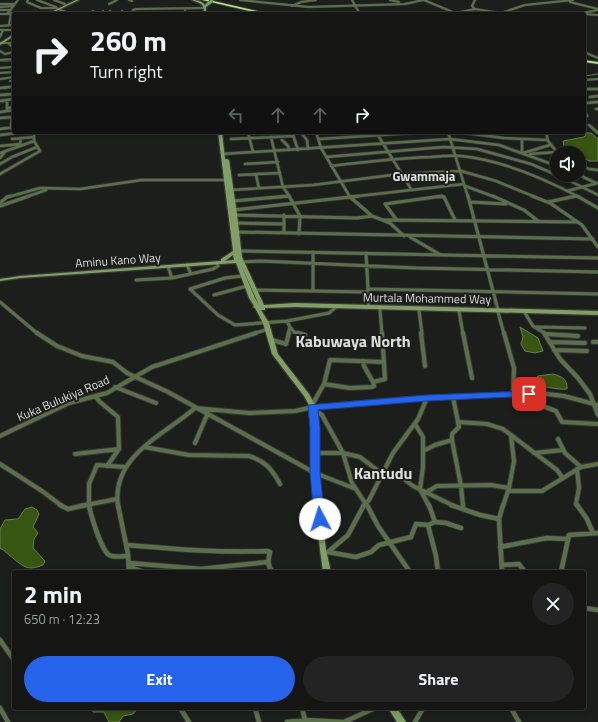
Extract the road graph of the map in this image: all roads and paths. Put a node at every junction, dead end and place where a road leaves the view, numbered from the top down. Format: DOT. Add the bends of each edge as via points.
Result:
graph roads {
  1 [pos="3,0"];
  2 [pos="18,0"];
  3 [pos="28,0"];
  4 [pos="37,0"];
  5 [pos="54,0"];
  6 [pos="64,0"];
  7 [pos="77,0"];
  8 [pos="117,0"];
  9 [pos="129,0"];
  10 [pos="193,0"];
  11 [pos="197,0"];
  12 [pos="200,0"];
  13 [pos="240,0"];
  14 [pos="316,0"];
  15 [pos="352,0"];
  16 [pos="390,0"];
  17 [pos="424,0"];
  18 [pos="434,0"];
  19 [pos="478,0"];
  20 [pos="563,0"];
  21 [pos="572,0"];
  22 [pos="132,1"];
  23 [pos="428,1"];
  24 [pos="475,1"];
  25 [pos="568,1"];
  26 [pos="60,3"];
  27 [pos="209,3"];
  28 [pos="408,3"];
  29 [pos="0,4"];
  30 [pos="15,4"];
  31 [pos="65,4"];
  32 [pos="109,4"];
  33 [pos="13,6"];
  34 [pos="292,6"];
  35 [pos="355,6"];
  36 [pos="58,8"];
  37 [pos="475,9"];
  38 [pos="0,10"];
  39 [pos="11,10"];
  40 [pos="154,10"];
  41 [pos="160,10"];
  42 [pos="186,10"];
  43 [pos="598,10"];
  44 [pos="250,11"];
  45 [pos="51,12"];
  46 [pos="66,12"];
  47 [pos="132,12"];
  48 [pos="138,12"];
  49 [pos="256,12"];
  50 [pos="359,12"];
  51 [pos="453,12"];
  52 [pos="464,12"];
  53 [pos="489,12"];
  54 [pos="504,12"];
  55 [pos="586,12"];
  56 [pos="10,13"];
  57 [pos="0,14"];
  58 [pos="586,14"];
  59 [pos="598,15"];
  60 [pos="11,19"];
  61 [pos="0,24"];
  62 [pos="9,24"];
  63 [pos="4,25"];
  64 [pos="12,25"];
  65 [pos="2,30"];
  66 [pos="12,30"];
  67 [pos="0,36"];
  68 [pos="12,36"];
  69 [pos="0,43"];
  70 [pos="8,43"];
  71 [pos="12,43"];
  72 [pos="12,47"];
  73 [pos="0,51"];
  74 [pos="12,53"];
  75 [pos="586,53"];
  76 [pos="7,54"];
  77 [pos="598,58"];
  78 [pos="0,60"];
  79 [pos="7,60"];
  80 [pos="12,60"];
  81 [pos="586,61"];
  82 [pos="598,63"];
  83 [pos="12,67"];
  84 [pos="0,68"];
  85 [pos="12,72"];
  86 [pos="0,74"];
  87 [pos="0,78"];
  88 [pos="10,78"];
  89 [pos="598,79"];
  90 [pos="586,80"];
  91 [pos="10,81"];
  92 [pos="12,86"];
  93 [pos="7,87"];
  94 [pos="0,88"];
  95 [pos="598,89"];
  96 [pos="586,90"];
  97 [pos="6,94"];
  98 [pos="12,94"];
  99 [pos="0,95"];
  100 [pos="598,96"];
  101 [pos="590,97"];
  102 [pos="12,99"];
  103 [pos="7,100"];
  104 [pos="0,101"];
  105 [pos="598,102"];
  106 [pos="586,103"];
  107 [pos="12,107"];
  108 [pos="7,108"];
  109 [pos="12,110"];
  110 [pos="7,111"];
  111 [pos="586,111"];
  112 [pos="0,112"];
  113 [pos="587,116"];
  114 [pos="12,117"];
  115 [pos="0,118"];
  116 [pos="589,125"];
  117 [pos="12,128"];
  118 [pos="0,129"];
  119 [pos="598,133"];
  120 [pos="12,134"];
  121 [pos="220,134"];
  122 [pos="223,134"];
  123 [pos="249,134"];
  124 [pos="279,134"];
  125 [pos="302,134"];
  126 [pos="317,134"];
  127 [pos="370,134"];
  128 [pos="378,134"];
  129 [pos="449,134"];
  130 [pos="472,134"];
  131 [pos="503,134"];
  132 [pos="547,134"];
  133 [pos="0,135"];
  134 [pos="294,136"];
  135 [pos="357,136"];
  136 [pos="34,137"];
  137 [pos="271,137"];
  138 [pos="280,137"];
  139 [pos="21,138"];
  140 [pos="250,138"];
  141 [pos="502,138"];
  142 [pos="12,139"];
  143 [pos="231,139"];
  144 [pos="319,139"];
  145 [pos="450,139"];
  146 [pos="522,139"];
  147 [pos="282,140"];
  148 [pos="547,140"];
  149 [pos="34,141"];
  150 [pos="383,143"];
  151 [pos="12,145"];
  152 [pos="499,145"];
  153 [pos="550,145"];
  154 [pos="0,146"];
  155 [pos="452,147"];
  156 [pos="37,148"];
  157 [pos="321,148"];
  158 [pos="308,149"];
  159 [pos="289,150"];
  160 [pos="298,150"];
  161 [pos="387,150"];
  162 [pos="275,151"];
  163 [pos="5,152"];
  164 [pos="253,152"];
  165 [pos="0,153"];
  166 [pos="224,153"];
  167 [pos="522,153"];
  168 [pos="550,154"];
  169 [pos="527,155"];
  170 [pos="456,156"];
  171 [pos="326,157"];
  172 [pos="0,158"];
  173 [pos="392,159"];
  174 [pos="278,162"];
  175 [pos="550,163"];
  176 [pos="0,164"];
  177 [pos="245,164"];
  178 [pos="331,166"];
  179 [pos="586,166"];
  180 [pos="598,170"];
  181 [pos="461,171"];
  182 [pos="280,173"];
  183 [pos="0,174"];
  184 [pos="256,174"];
  185 [pos="400,174"];
  186 [pos="239,176"];
  187 [pos="586,178"];
  188 [pos="228,180"];
  189 [pos="342,181"];
  190 [pos="598,183"];
  191 [pos="465,185"];
  192 [pos="583,186"];
  193 [pos="283,187"];
  194 [pos="49,188"];
  195 [pos="259,188"];
  196 [pos="411,189"];
  197 [pos="229,190"];
  198 [pos="567,191"];
  199 [pos="598,195"];
  200 [pos="289,196"];
  201 [pos="350,196"];
  202 [pos="577,196"];
  203 [pos="470,202"];
  204 [pos="548,202"];
  205 [pos="0,203"];
  206 [pos="232,204"];
  207 [pos="294,204"];
  208 [pos="508,204"];
  209 [pos="0,206"];
  210 [pos="598,208"];
  211 [pos="232,213"];
  212 [pos="284,215"];
  213 [pos="300,216"];
  214 [pos="372,216"];
  215 [pos="396,219"];
  216 [pos="384,220"];
  217 [pos="455,220"];
  218 [pos="475,220"];
  219 [pos="538,221"];
  220 [pos="578,222"];
  221 [pos="236,223"];
  222 [pos="284,224"];
  223 [pos="234,232"];
  224 [pos="284,233"];
  225 [pos="299,234"];
  226 [pos="404,236"];
  227 [pos="409,236"];
  228 [pos="480,238"];
  229 [pos="593,239"];
  230 [pos="598,247"];
  231 [pos="237,251"];
  232 [pos="313,252"];
  233 [pos="366,253"];
  234 [pos="440,255"];
  235 [pos="484,256"];
  236 [pos="598,258"];
  237 [pos="225,261"];
  238 [pos="239,261"];
  239 [pos="217,263"];
  240 [pos="313,263"];
  241 [pos="188,265"];
  242 [pos="367,266"];
  243 [pos="168,267"];
  244 [pos="488,270"];
  245 [pos="77,272"];
  246 [pos="598,272"];
  247 [pos="191,274"];
  248 [pos="242,276"];
  249 [pos="172,278"];
  250 [pos="0,279"];
  251 [pos="136,280"];
  252 [pos="247,286"];
  253 [pos="255,290"];
  254 [pos="313,291"];
  255 [pos="368,291"];
  256 [pos="493,292"];
  257 [pos="598,294"];
  258 [pos="214,296"];
  259 [pos="260,300"];
  260 [pos="0,302"];
  261 [pos="274,305"];
  262 [pos="369,307"];
  263 [pos="335,308"];
  264 [pos="260,309"];
  265 [pos="380,310"];
  266 [pos="419,310"];
  267 [pos="458,311"];
  268 [pos="498,311"];
  269 [pos="525,313"];
  270 [pos="598,315"];
  271 [pos="287,321"];
  272 [pos="267,326"];
  273 [pos="290,327"];
  274 [pos="535,327"];
  275 [pos="585,328"];
  276 [pos="546,334"];
  277 [pos="305,335"];
  278 [pos="578,336"];
  279 [pos="272,340"];
  280 [pos="550,342"];
  281 [pos="593,342"];
  282 [pos="598,342"];
  283 [pos="585,343"];
  284 [pos="554,350"];
  285 [pos="587,350"];
  286 [pos="363,361"];
  287 [pos="384,362"];
  288 [pos="425,366"];
  289 [pos="136,376"];
  290 [pos="472,378"];
  291 [pos="373,382"];
  292 [pos="324,384"];
  293 [pos="115,388"];
  294 [pos="529,394"];
  295 [pos="513,395"];
  296 [pos="95,396"];
  297 [pos="454,397"];
  298 [pos="427,398"];
  299 [pos="156,404"];
  300 [pos="596,405"];
  301 [pos="312,406"];
  302 [pos="195,408"];
  303 [pos="314,414"];
  304 [pos="598,414"];
  305 [pos="207,415"];
  306 [pos="458,422"];
  307 [pos="415,424"];
  308 [pos="598,424"];
  309 [pos="0,436"];
  310 [pos="511,436"];
  311 [pos="558,439"];
  312 [pos="452,440"];
  313 [pos="195,443"];
  314 [pos="144,447"];
  315 [pos="119,449"];
  316 [pos="563,450"];
  317 [pos="423,451"];
  318 [pos="315,453"];
  319 [pos="343,453"];
  320 [pos="534,453"];
  321 [pos="75,454"];
  322 [pos="0,464"];
  323 [pos="598,464"];
  324 [pos="107,466"];
  325 [pos="125,467"];
  326 [pos="579,468"];
  327 [pos="315,473"];
  328 [pos="381,474"];
  329 [pos="562,477"];
  330 [pos="280,484"];
  331 [pos="461,486"];
  332 [pos="356,488"];
  333 [pos="420,489"];
  334 [pos="508,490"];
  335 [pos="425,493"];
  336 [pos="117,499"];
  337 [pos="365,503"];
  338 [pos="88,505"];
  339 [pos="463,509"];
  340 [pos="499,519"];
  341 [pos="435,522"];
  342 [pos="428,525"];
  343 [pos="461,528"];
  344 [pos="596,533"];
  345 [pos="568,539"];
  346 [pos="389,542"];
  347 [pos="127,545"];
  348 [pos="500,547"];
  349 [pos="326,553"];
  350 [pos="128,556"];
  351 [pos="268,562"];
  352 [pos="502,564"];
  353 [pos="129,567"];
  354 [pos="271,570"];
  355 [pos="327,570"];
  356 [pos="409,570"];
  357 [pos="438,570"];
  358 [pos="502,570"];
  359 [pos="524,570"];
  360 [pos="561,570"];
  361 [pos="586,608"];
  362 [pos="598,610"];
  363 [pos="0,640"];
  364 [pos="12,657"];
  365 [pos="0,708"];
  366 [pos="181,710"];
  367 [pos="256,710"];
  368 [pos="302,710"];
  369 [pos="370,710"];
  370 [pos="393,710"];
  371 [pos="422,710"];
  372 [pos="512,710"];
  373 [pos="304,720"];
  374 [pos="8,722"];
  375 [pos="189,722"];
  376 [pos="259,722"];
  377 [pos="287,722"];
  378 [pos="343,722"];
  379 [pos="402,722"];
  380 [pos="415,722"];
  381 [pos="519,722"];
  1 -- 29 [label="street"];
  2 -- 30 [label="street"];
  3 -- 36 [label="street" via="27,2 41,8"];
  4 -- 36 [label="street"];
  5 -- 26 [label="street"];
  6 -- 26 [label="street"];
  7 -- 31 [label="main road"];
  7 -- 36 [label="main road"];
  8 -- 32 [label="street"];
  9 -- 22 [label="street"];
  10 -- 27 [label="main road"];
  11 -- 27 [label="highway"];
  12 -- 27 [label="highway"];
  13 -- 34 [label="street"];
  14 -- 34 [label="street"];
  15 -- 35 [label="street"];
  16 -- 28 [label="street"];
  17 -- 23 [label="street"];
  17 -- 28 [label="street"];
  18 -- 23 [label="street"];
  19 -- 24 [label="street"];
  20 -- 25 [label="street"];
  21 -- 25 [label="street"];
  23 -- 51 [label="street"];
  24 -- 37 [label="street" via="472,6"];
  25 -- 43 [label="street"];
  25 -- 54 [label="street" via="525,6"];
  26 -- 31 [label="street"];
  27 -- 40 [label="street"];
  27 -- 42 [label="street"];
  27 -- 44 [label="highway"];
  27 -- 44 [label="highway"];
  27 -- 44 [label="highway"];
  28 -- 35 [label="street"];
  29 -- 30 [label="street"];
  29 -- 33 [label="street"];
  30 -- 33 [label="street"];
  31 -- 36 [label="main road"];
  33 -- 39 [label="street"];
  34 -- 35 [label="street"];
  35 -- 50 [label="street"];
  36 -- 45 [label="main road"];
  36 -- 46 [label="street"];
  37 -- 52 [label="street"];
  37 -- 53 [label="street"];
  38 -- 39 [label="street"];
  39 -- 56 [label="street"];
  40 -- 41 [label="street"];
  40 -- 47 [label="street"];
  40 -- 48 [label="street"];
  41 -- 42 [label="street"];
  43 -- 55 [label="street"];
  44 -- 49 [label="highway"];
  56 -- 57 [label="street"];
  56 -- 60 [label="street"];
  58 -- 59 [label="street"];
  60 -- 62 [label="street"];
  61 -- 62 [label="street"];
  61 -- 63 [label="street"];
  62 -- 63 [label="street"];
  62 -- 64 [label="street"];
  63 -- 65 [label="street"];
  65 -- 66 [label="street"];
  65 -- 67 [label="street"];
  68 -- 69 [label="main road"];
  69 -- 70 [label="street"];
  70 -- 71 [label="street"];
  70 -- 72 [label="street"];
  73 -- 76 [label="street"];
  74 -- 76 [label="street"];
  75 -- 77 [label="street"];
  76 -- 79 [label="street"];
  78 -- 79 [label="street"];
  79 -- 80 [label="street"];
  81 -- 82 [label="highway"];
  83 -- 84 [label="street"];
  85 -- 86 [label="street"];
  87 -- 88 [label="street"];
  88 -- 91 [label="street"];
  89 -- 90 [label="street"];
  91 -- 92 [label="street"];
  92 -- 93 [label="street"];
  93 -- 94 [label="street"];
  93 -- 97 [label="street"];
  95 -- 96 [label="street"];
  97 -- 98 [label="street"];
  97 -- 99 [label="street"];
  100 -- 101 [label="street"];
  102 -- 103 [label="street"];
  103 -- 104 [label="street"];
  103 -- 108 [label="street"];
  105 -- 106 [label="street"];
  107 -- 108 [label="street"];
  108 -- 110 [label="street"];
  109 -- 110 [label="street"];
  110 -- 112 [label="street"];
  111 -- 113 [label="street"];
  114 -- 115 [label="street"];
  116 -- 119 [label="street"];
  117 -- 118 [label="street"];
  120 -- 133 [label="street"];
  120 -- 142 [label="street"];
  121 -- 166 [label="main road"];
  122 -- 166 [label="main road"];
  123 -- 140 [label="street"];
  124 -- 138 [label="street"];
  125 -- 158 [label="street" via="307,140"];
  126 -- 144 [label="street"];
  127 -- 135 [label="street"];
  128 -- 150 [label="street"];
  129 -- 145 [label="street"];
  130 -- 141 [label="street"];
  131 -- 141 [label="street"];
  132 -- 148 [label="street"];
  134 -- 138 [label="street"];
  134 -- 160 [label="street"];
  135 -- 144 [label="street"];
  136 -- 139 [label="street"];
  136 -- 149 [label="street"];
  137 -- 138 [label="street"];
  137 -- 140 [label="street"];
  137 -- 162 [label="street"];
  139 -- 142 [label="street"];
  139 -- 151 [label="street" via="20,144"];
  140 -- 143 [label="street"];
  140 -- 164 [label="street"];
  141 -- 146 [label="street"];
  141 -- 152 [label="street"];
  142 -- 151 [label="street"];
  144 -- 157 [label="street"];
  145 -- 150 [label="street"];
  145 -- 152 [label="street"];
  145 -- 155 [label="street"];
  146 -- 148 [label="street"];
  146 -- 167 [label="street"];
  147 -- 159 [label="street"];
  148 -- 153 [label="street"];
  149 -- 156 [label="street"];
  149 -- 163 [label="street"];
  150 -- 157 [label="street"];
  150 -- 161 [label="street"];
  151 -- 154 [label="street"];
  152 -- 167 [label="street"];
  153 -- 167 [label="street"];
  155 -- 161 [label="street"];
  155 -- 170 [label="street"];
  155 -- 192 [label="street" via="496,154"];
  156 -- 176 [label="street"];
  156 -- 183 [label="street" via="39,152"];
  157 -- 158 [label="street"];
  157 -- 171 [label="street"];
  158 -- 160 [label="street"];
  159 -- 160 [label="street"];
  159 -- 162 [label="street"];
  161 -- 171 [label="street"];
  161 -- 173 [label="street"];
  162 -- 164 [label="street"];
  162 -- 174 [label="street"];
  163 -- 165 [label="street"];
  163 -- 172 [label="street"];
  164 -- 166 [label="street"];
  166 -- 188 [label="main road"];
  167 -- 169 [label="street"];
  168 -- 169 [label="street"];
  169 -- 175 [label="street"];
  170 -- 173 [label="street"];
  170 -- 181 [label="street"];
  170 -- 198 [label="street" via="502,165"];
  171 -- 178 [label="street"];
  173 -- 178 [label="street"];
  173 -- 185 [label="street"];
  174 -- 177 [label="street"];
  174 -- 182 [label="street"];
  178 -- 189 [label="street"];
  179 -- 180 [label="street"];
  181 -- 185 [label="street"];
  181 -- 191 [label="street"];
  181 -- 204 [label="street" via="496,181"];
  182 -- 184 [label="street"];
  182 -- 193 [label="street"];
  184 -- 186 [label="street"];
  184 -- 195 [label="street"];
  185 -- 189 [label="street"];
  185 -- 196 [label="street"];
  187 -- 190 [label="street"];
  188 -- 194 [label="street" via="142,180 88,189"];
  188 -- 197 [label="main road"];
  189 -- 193 [label="street"];
  189 -- 201 [label="street"];
  190 -- 192 [label="street"];
  191 -- 196 [label="street"];
  191 -- 203 [label="street"];
  191 -- 208 [label="street"];
  192 -- 198 [label="street"];
  192 -- 199 [label="street"];
  193 -- 195 [label="street"];
  193 -- 200 [label="street"];
  194 -- 205 [label="street" via="6,197"];
  194 -- 209 [label="street"];
  195 -- 197 [label="street"];
  196 -- 201 [label="street"];
  197 -- 206 [label="main road"];
  198 -- 202 [label="street"];
  200 -- 206 [label="street"];
  200 -- 207 [label="street"];
  201 -- 207 [label="street"];
  201 -- 214 [label="street"];
  202 -- 204 [label="street"];
  202 -- 210 [label="street"];
  203 -- 208 [label="street"];
  203 -- 218 [label="street"];
  204 -- 220 [label="street"];
  206 -- 211 [label="main road"];
  207 -- 211 [label="street"];
  207 -- 213 [label="street"];
  208 -- 219 [label="street" via="531,214"];
  211 -- 212 [label="street"];
  211 -- 221 [label="main road"];
  211 -- 223 [label="main road"];
  212 -- 213 [label="street"];
  212 -- 222 [label="street"];
  213 -- 214 [label="street"];
  213 -- 225 [label="street"];
  214 -- 216 [label="street"];
  215 -- 216 [label="street"];
  215 -- 217 [label="street"];
  215 -- 217 [label="street" via="385,204 442,196"];
  216 -- 226 [label="street"];
  217 -- 218 [label="street"];
  218 -- 219 [label="street"];
  218 -- 228 [label="street"];
  219 -- 220 [label="street"];
  220 -- 229 [label="street"];
  221 -- 222 [label="street"];
  221 -- 223 [label="main road"];
  222 -- 224 [label="street"];
  223 -- 224 [label="street"];
  223 -- 231 [label="main road"];
  224 -- 225 [label="street"];
  225 -- 226 [label="street"];
  226 -- 227 [label="street"];
  227 -- 228 [label="street"];
  227 -- 234 [label="street"];
  228 -- 229 [label="street"];
  228 -- 235 [label="street"];
  229 -- 230 [label="street"];
  231 -- 232 [label="street"];
  231 -- 237 [label="main road"];
  231 -- 238 [label="main road"];
  232 -- 233 [label="street"];
  232 -- 240 [label="street"];
  233 -- 234 [label="street"];
  233 -- 242 [label="street"];
  234 -- 235 [label="street"];
  235 -- 236 [label="street"];
  235 -- 244 [label="street"];
  237 -- 238 [label="main road, Aminu Kano Way"];
  237 -- 239 [label="main road, Aminu Kano Way"];
  237 -- 245 [label="main road, Aminu Kano Way"];
  238 -- 240 [label="street"];
  238 -- 248 [label="main road"];
  238 -- 253 [label="main road"];
  239 -- 241 [label="main road, Aminu Kano Way"];
  239 -- 247 [label="street" via="216,268"];
  240 -- 242 [label="street"];
  240 -- 254 [label="street"];
  241 -- 243 [label="main road, Aminu Kano Way"];
  241 -- 247 [label="street"];
  242 -- 244 [label="street"];
  242 -- 255 [label="street"];
  243 -- 245 [label="main road, Aminu Kano Way"];
  243 -- 249 [label="street"];
  244 -- 246 [label="street"];
  244 -- 256 [label="street"];
  245 -- 250 [label="main road, Aminu Kano Way"];
  247 -- 249 [label="street"];
  248 -- 252 [label="main road"];
  248 -- 272 [label="street" via="225,278 190,289 218,315 234,324"];
  249 -- 251 [label="street"];
  252 -- 258 [label="street"];
  252 -- 264 [label="main road"];
  253 -- 254 [label="street"];
  253 -- 259 [label="main road"];
  254 -- 255 [label="street"];
  255 -- 256 [label="street"];
  255 -- 262 [label="street"];
  256 -- 257 [label="street"];
  256 -- 268 [label="street"];
  259 -- 261 [label="main road" via="264,304"];
  259 -- 264 [label="main road"];
  260 -- 289 [label="street" via="34,332 57,346 82,356 113,362"];
  261 -- 262 [label="main road, Murtala Mohammed Way"];
  261 -- 264 [label="main road, Murtala Mohammed Way"];
  262 -- 268 [label="main road, Murtala Mohammed Way"];
  263 -- 264 [label="main road, Murtala Mohammed Way"];
  263 -- 265 [label="main road, Murtala Mohammed Way"];
  263 -- 271 [label="street" via="330,312"];
  264 -- 272 [label="main road"];
  265 -- 266 [label="main road, Murtala Mohammed Way"];
  265 -- 287 [label="street"];
  266 -- 267 [label="main road, Murtala Mohammed Way"];
  266 -- 288 [label="street"];
  267 -- 268 [label="main road, Murtala Mohammed Way"];
  267 -- 290 [label="street"];
  268 -- 269 [label="main road, Murtala Mohammed Way"];
  268 -- 270 [label="main road, Murtala Mohammed Way"];
  268 -- 295 [label="street" via="514,368"];
  269 -- 270 [label="main road, Murtala Mohammed Way"];
  269 -- 274 [label="street"];
  271 -- 272 [label="street"];
  271 -- 273 [label="street"];
  272 -- 279 [label="main road"];
  272 -- 289 [label="street, Kuka Bulukiya Road" via="152,367"];
  273 -- 277 [label="street" via="294,332"];
  273 -- 279 [label="street" via="286,344"];
  274 -- 275 [label="street"];
  274 -- 276 [label="street"];
  276 -- 278 [label="street"];
  276 -- 280 [label="street"];
  279 -- 301 [label="main road" via="275,354 307,395"];
  280 -- 283 [label="street"];
  280 -- 284 [label="street"];
  281 -- 282 [label="street"];
  284 -- 285 [label="street"];
  284 -- 300 [label="street" via="578,378"];
  286 -- 287 [label="street"];
  286 -- 291 [label="street"];
  286 -- 292 [label="street" via="330,360"];
  287 -- 291 [label="street" via="385,379"];
  289 -- 293 [label="street, Kuka Bulukiya Road"];
  289 -- 302 [label="street"];
  291 -- 292 [label="street" via="373,387 365,388"];
  292 -- 301 [label="street"];
  293 -- 296 [label="street, Kuka Bulukiya Road"];
  293 -- 299 [label="street"];
  294 -- 295 [label="street"];
  294 -- 300 [label="street" via="551,394"];
  294 -- 308 [label="street" via="540,407 556,411 562,422"];
  295 -- 297 [label="street"];
  296 -- 309 [label="street, Kuka Bulukiya Road" via="69,403"];
  296 -- 315 [label="street" via="118,417"];
  297 -- 298 [label="street"];
  297 -- 306 [label="street"];
  298 -- 301 [label="street"];
  298 -- 307 [label="street"];
  300 -- 304 [label="street"];
  301 -- 302 [label="street" via="295,411 249,413"];
  301 -- 303 [label="main road"];
  302 -- 305 [label="street"];
  302 -- 314 [label="street"];
  303 -- 318 [label="main road"];
  303 -- 319 [label="street" via="322,415"];
  305 -- 313 [label="street"];
  305 -- 327 [label="street"];
  306 -- 310 [label="street" via="494,426"];
  306 -- 312 [label="street" via="459,427 452,434"];
  307 -- 317 [label="street" via="423,437"];
  307 -- 328 [label="street"];
  310 -- 320 [label="street"];
  310 -- 334 [label="street" via="515,457"];
  311 -- 316 [label="street"];
  312 -- 317 [label="street"];
  312 -- 331 [label="street"];
  314 -- 325 [label="street"];
  314 -- 330 [label="street" via="204,456 225,454 255,457 276,473"];
  315 -- 321 [label="street"];
  315 -- 324 [label="street"];
  316 -- 320 [label="street"];
  316 -- 326 [label="street"];
  317 -- 333 [label="street"];
  318 -- 319 [label="street"];
  318 -- 327 [label="main road"];
  319 -- 328 [label="street" via="363,459"];
  319 -- 332 [label="street" via="352,483"];
  320 -- 329 [label="street" via="557,470"];
  322 -- 338 [label="street" via="64,508"];
  323 -- 326 [label="street"];
  324 -- 325 [label="street"];
  324 -- 338 [label="street" via="96,466 89,486"];
  325 -- 336 [label="street" via="120,477"];
  326 -- 329 [label="street"];
  326 -- 344 [label="street" via="576,504"];
  327 -- 332 [label="street"];
  327 -- 349 [label="main road"];
  328 -- 333 [label="street" via="404,479"];
  328 -- 337 [label="street" via="369,500"];
  329 -- 334 [label="street" via="542,491"];
  331 -- 334 [label="street" via="491,485"];
  331 -- 335 [label="street" via="437,486"];
  331 -- 339 [label="street"];
  332 -- 337 [label="street"];
  333 -- 335 [label="street"];
  333 -- 341 [label="street"];
  334 -- 340 [label="street"];
  335 -- 339 [label="street"];
  336 -- 338 [label="street"];
  336 -- 347 [label="street"];
  337 -- 346 [label="street"];
  337 -- 349 [label="street" via="348,535"];
  338 -- 350 [label="street" via="107,553 112,556"];
  339 -- 340 [label="street"];
  340 -- 348 [label="street"];
  341 -- 342 [label="street"];
  341 -- 343 [label="street"];
  342 -- 346 [label="street" via="416,524 411,538"];
  342 -- 357 [label="street"];
  344 -- 345 [label="street" via="569,535"];
  345 -- 348 [label="street" via="547,538"];
  345 -- 360 [label="street"];
  346 -- 349 [label="street" via="356,557"];
  346 -- 356 [label="street"];
  347 -- 350 [label="street"];
  347 -- 351 [label="street" via="171,549 267,551 270,552"];
  348 -- 352 [label="street"];
  349 -- 355 [label="main road"];
  350 -- 353 [label="street"];
  351 -- 353 [label="street" via="201,569"];
  351 -- 354 [label="street"];
  352 -- 358 [label="street"];
  352 -- 359 [label="street" via="519,564"];
  361 -- 362 [label="street"];
  363 -- 364 [label="street"];
  365 -- 374 [label="street"];
  366 -- 375 [label="street"];
  367 -- 376 [label="street"];
  368 -- 373 [label="street"];
  369 -- 378 [label="street"];
  370 -- 379 [label="main road"];
  371 -- 380 [label="street"];
  372 -- 381 [label="street"];
  373 -- 377 [label="street"];
  373 -- 378 [label="street"];
}
